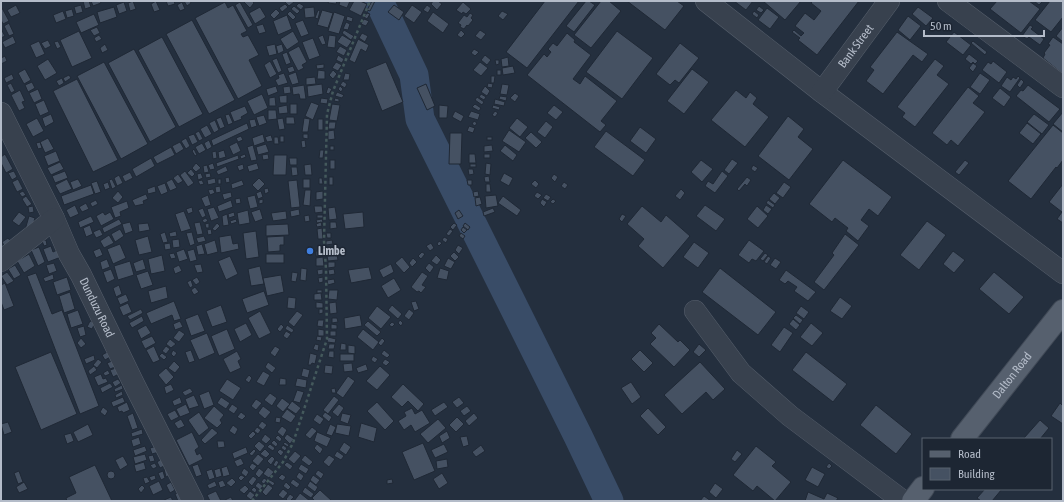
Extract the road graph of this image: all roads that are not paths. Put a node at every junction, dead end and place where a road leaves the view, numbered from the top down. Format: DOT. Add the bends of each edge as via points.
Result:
graph roads {
  1 [pos="706,1"];
  2 [pos="889,1"];
  3 [pos="948,1"];
  4 [pos="1063,87"];
  5 [pos="822,92"];
  6 [pos="1,113"];
  7 [pos="54,219"];
  8 [pos="1,261"];
  9 [pos="1063,273"];
  10 [pos="695,310"];
  11 [pos="1063,311"];
  12 [pos="963,438"];
  13 [pos="922,489"];
  14 [pos="193,501"];
  15 [pos="902,501"];
  16 [pos="913,501"];
  1 -- 5 [label="street"];
  2 -- 5 [label="street, Bank Street"];
  3 -- 4 [label="street"];
  5 -- 9 [label="street"];
  6 -- 7 [label="street, Dunduzu Road"];
  7 -- 8 [label="street"];
  7 -- 14 [label="street, Dunduzu Road" via="69,254"];
  10 -- 15 [label="street" via="741,372 790,416"];
  11 -- 12 [label="main road, Dalton Road"];
  13 -- 16 [label="main road"];
}
